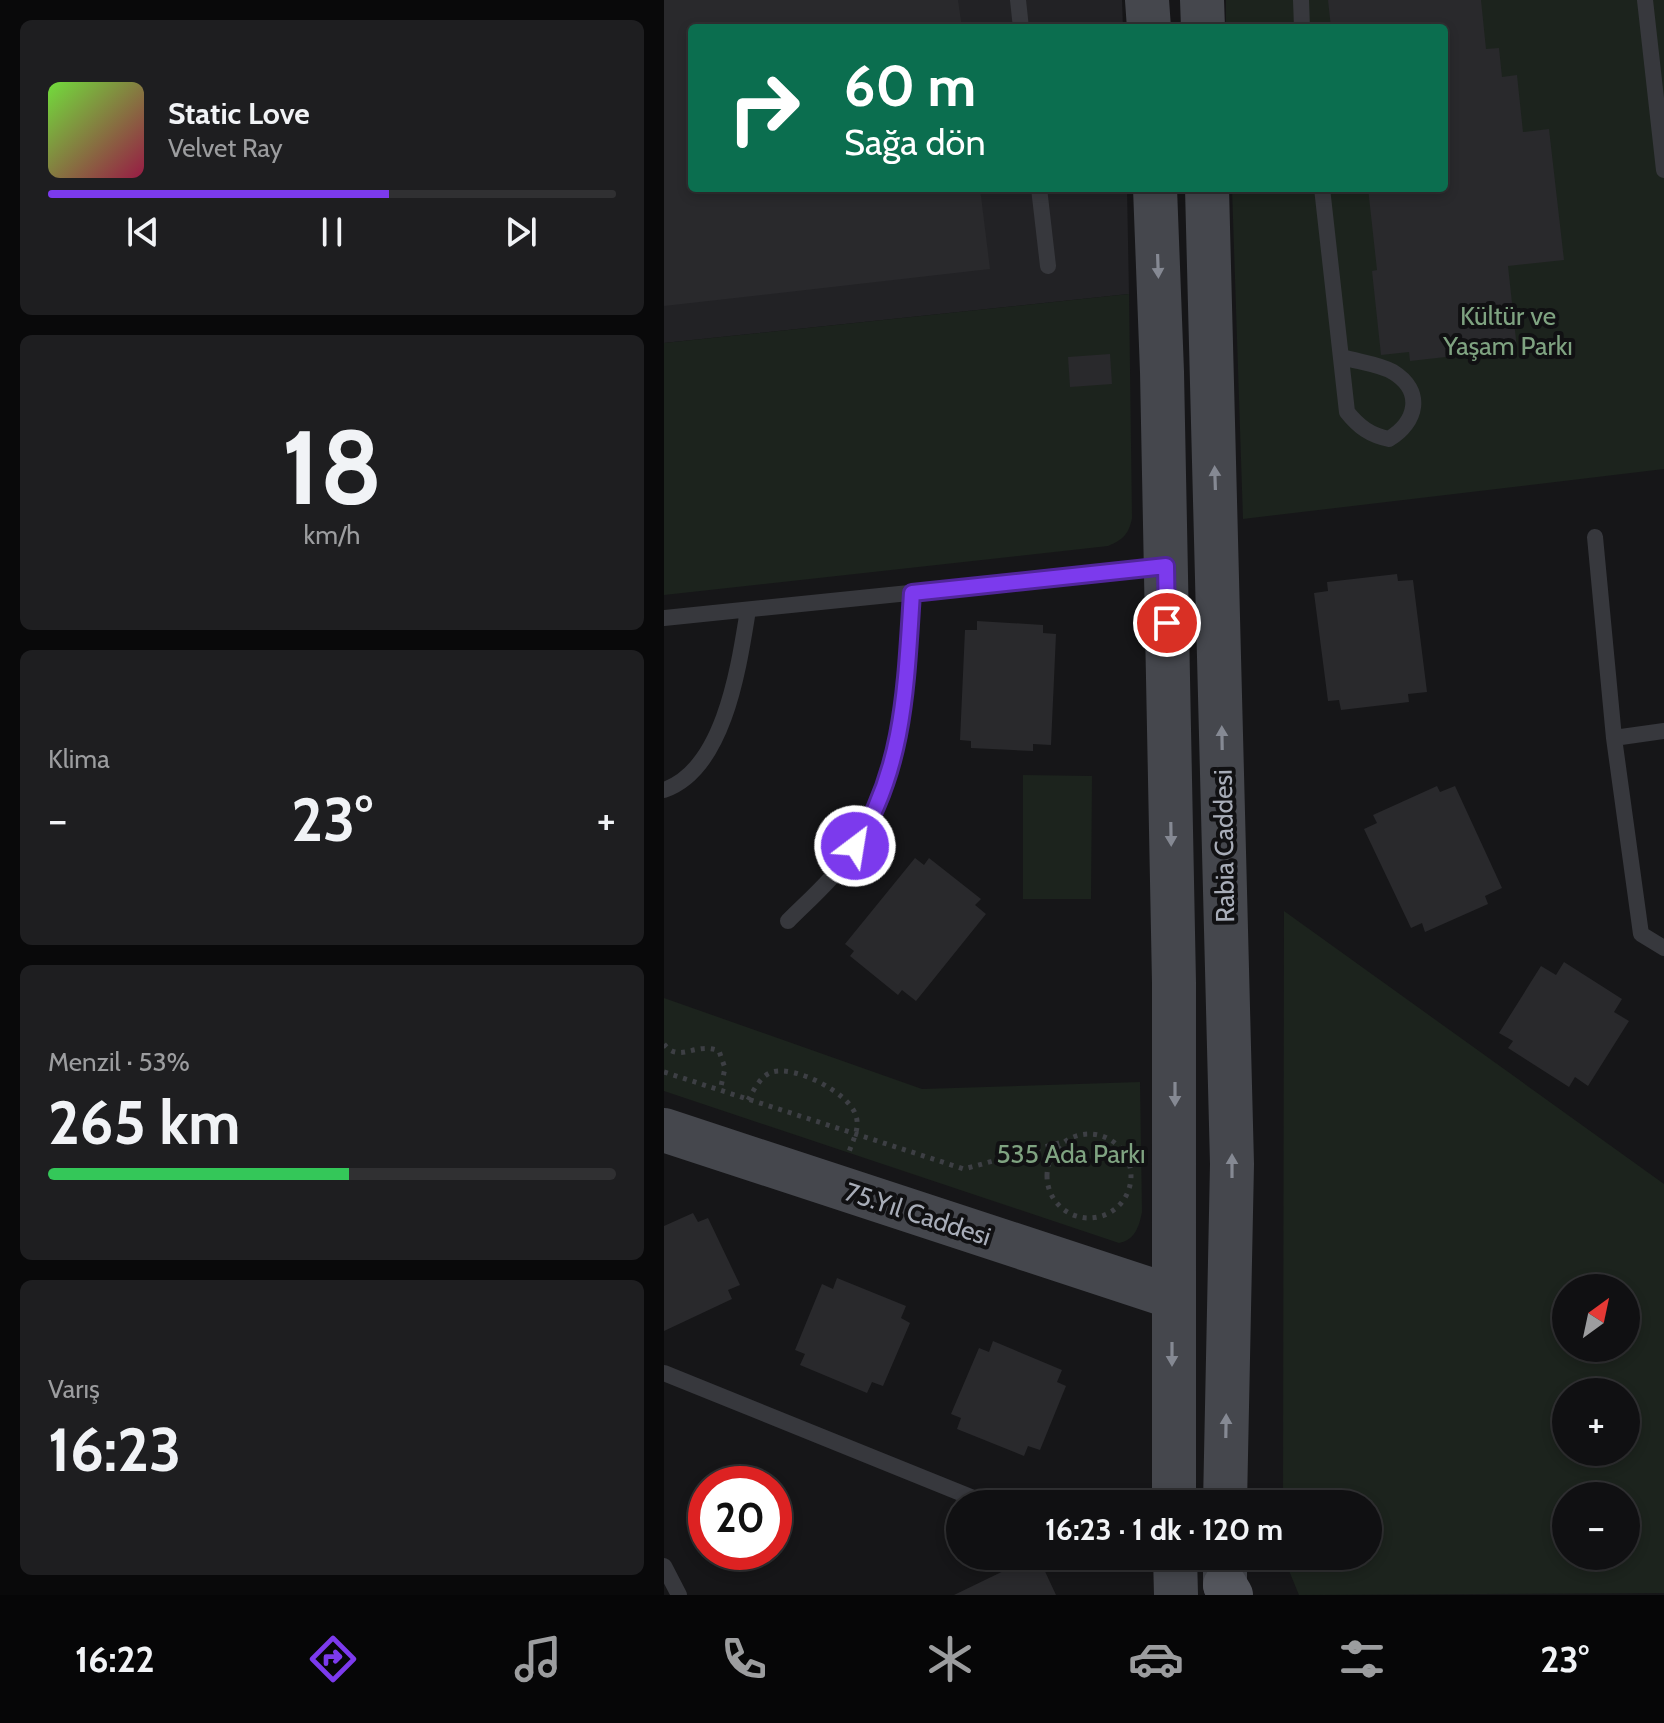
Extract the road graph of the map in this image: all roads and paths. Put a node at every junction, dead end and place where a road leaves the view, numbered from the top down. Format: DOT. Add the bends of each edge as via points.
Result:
graph roads {
  1 [pos="1018,0"];
  2 [pos="1147,0"];
  3 [pos="1202,0"];
  4 [pos="1301,0"];
  5 [pos="1645,0"];
  6 [pos="1021,24"];
  7 [pos="1149,24"];
  8 [pos="1203,24"];
  9 [pos="1302,24"];
  10 [pos="1664,170"];
  11 [pos="1039,192"];
  12 [pos="1155,192"];
  13 [pos="1207,192"];
  14 [pos="1322,192"];
  15 [pos="1048,266"];
  16 [pos="1342,357"];
  17 [pos="1595,537"];
  18 [pos="1166,566"];
  19 [pos="912,593"];
  20 [pos="748,610"];
  21 [pos="664,618"];
  22 [pos="1664,731"];
  23 [pos="1614,738"];
  24 [pos="664,790"];
  25 [pos="788,921"];
  26 [pos="1664,948"];
  27 [pos="664,1044"];
  28 [pos="664,1072"];
  29 [pos="720,1091"];
  30 [pos="748,1100"];
  31 [pos="664,1130"];
  32 [pos="856,1134"];
  33 [pos="1066,1141"];
  34 [pos="837,1187"];
  35 [pos="1173,1297"];
  36 [pos="664,1373"];
  37 [pos="953,1490"];
  38 [pos="1174,1490"];
  39 [pos="1225,1490"];
  40 [pos="664,1566"];
  41 [pos="1175,1570"];
  42 [pos="679,1595"];
  43 [pos="1176,1595"];
  1 -- 6 [label="lane"];
  2 -- 7 [label="street"];
  3 -- 8 [label="street"];
  4 -- 9 [label="lane"];
  5 -- 10 [label="lane"];
  11 -- 15 [label="lane"];
  12 -- 18 [label="street, Rabia Caddesi, one-way"];
  39 -- 13 [label="street, Rabia Caddesi, one-way" via="1232,1164"];
  14 -- 16 [label="lane"];
  16 -- 16 [label="lane" via="1347,412 1358,426 1389,439 1402,431 1414,406 1407,383 1390,371"];
  17 -- 23 [label="lane"];
  18 -- 19 [label="lane"];
  18 -- 35 [label="street, Rabia Caddesi, one-way" via="1174,983"];
  19 -- 20 [label="lane"];
  19 -- 25 [label="lane" via="898,742 880,804 846,860"];
  20 -- 21 [label="lane"];
  20 -- 24 [label="lane" via="728,705 715,737 700,764 675,787"];
  22 -- 23 [label="lane"];
  23 -- 26 [label="lane" via="1641,934"];
  27 -- 29 [label="path" via="678,1055 700,1047 719,1051 725,1068"];
  28 -- 29 [label="path"];
  29 -- 30 [label="path"];
  30 -- 32 [label="path"];
  30 -- 32 [label="path" via="773,1072 794,1074 829,1087 852,1106"];
  31 -- 34 [label="street, 75.Yıl Caddesi"];
  32 -- 33 [label="path" via="964,1169"];
  32 -- 34 [label="path"];
  33 -- 33 [label="path" via="1093,1135 1118,1146 1126,1158 1130,1185 1115,1209 1089,1218 1070,1214 1055,1201 1047,1174 1052,1155"];
  34 -- 35 [label="street, 75.Yıl Caddesi"];
  35 -- 38 [label="street, Rabia Caddesi, one-way"];
  36 -- 37 [label="lane"];
  40 -- 42 [label="lane"];
  41 -- 43 [label="street"];
}
